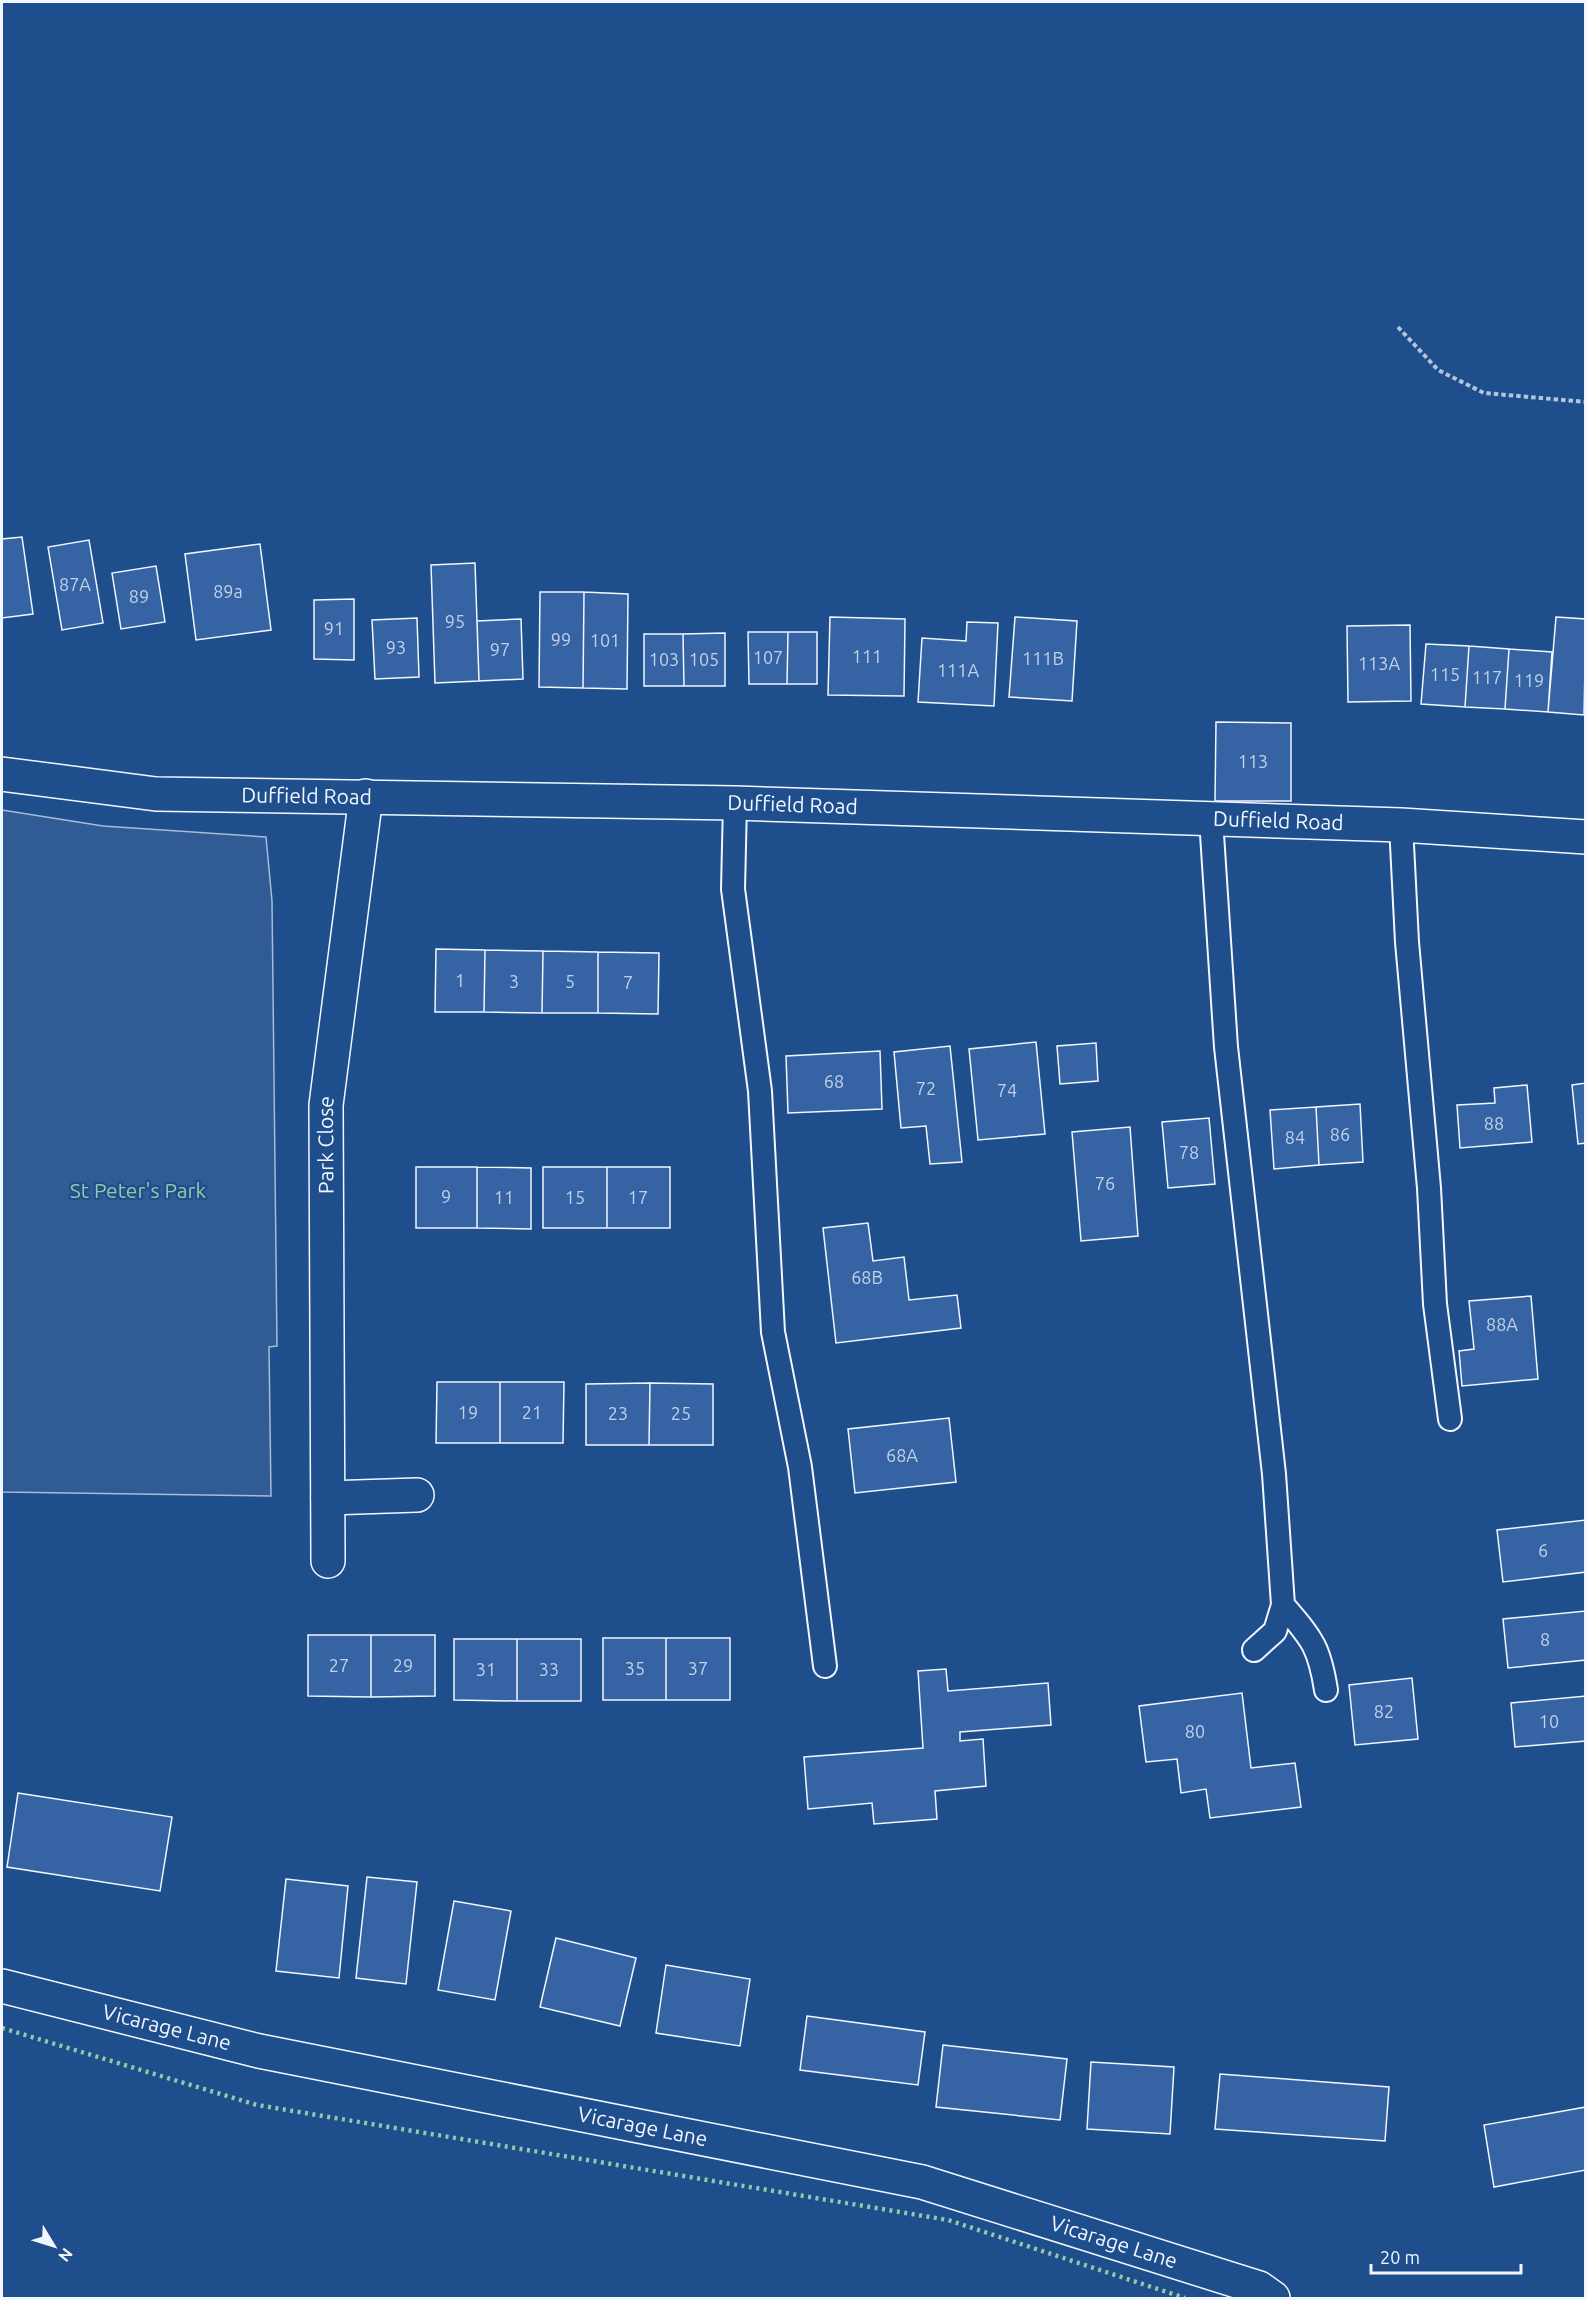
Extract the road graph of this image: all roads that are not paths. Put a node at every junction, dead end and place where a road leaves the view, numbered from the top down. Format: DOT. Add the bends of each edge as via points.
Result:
graph roads {
  1 [pos="2,774"];
  2 [pos="366,796"];
  3 [pos="735,803"];
  4 [pos="1211,819"];
  5 [pos="1401,825"];
  6 [pos="1586,837"];
  7 [pos="1450,1419"];
  8 [pos="417,1495"];
  9 [pos="328,1498"];
  10 [pos="328,1562"];
  11 [pos="1283,1605"];
  12 [pos="1254,1650"];
  13 [pos="825,1666"];
  14 [pos="1326,1690"];
  15 [pos="2,1986"];
  16 [pos="1273,2298"];
  1 -- 2 [label="street, Duffield Road" via="156,794"];
  2 -- 3 [label="street, Duffield Road"];
  2 -- 9 [label="street, Park Close" via="326,1105"];
  3 -- 4 [label="street, Duffield Road"];
  3 -- 13 [label="lane" via="733,889 760,1091 773,1332 800,1467"];
  4 -- 5 [label="street, Duffield Road"];
  4 -- 11 [label="lane" via="1226,1047 1274,1474"];
  5 -- 6 [label="street, Duffield Road"];
  5 -- 7 [label="lane" via="1435,1304"];
  8 -- 9 [label="street"];
  9 -- 10 [label="street, Park Close"];
  11 -- 12 [label="lane" via="1275,1631"];
  11 -- 14 [label="lane" via="1310,1636 1321,1656"];
  15 -- 16 [label="street, Vicarage Lane" via="259,2051 921,2182 1259,2288"];
}
